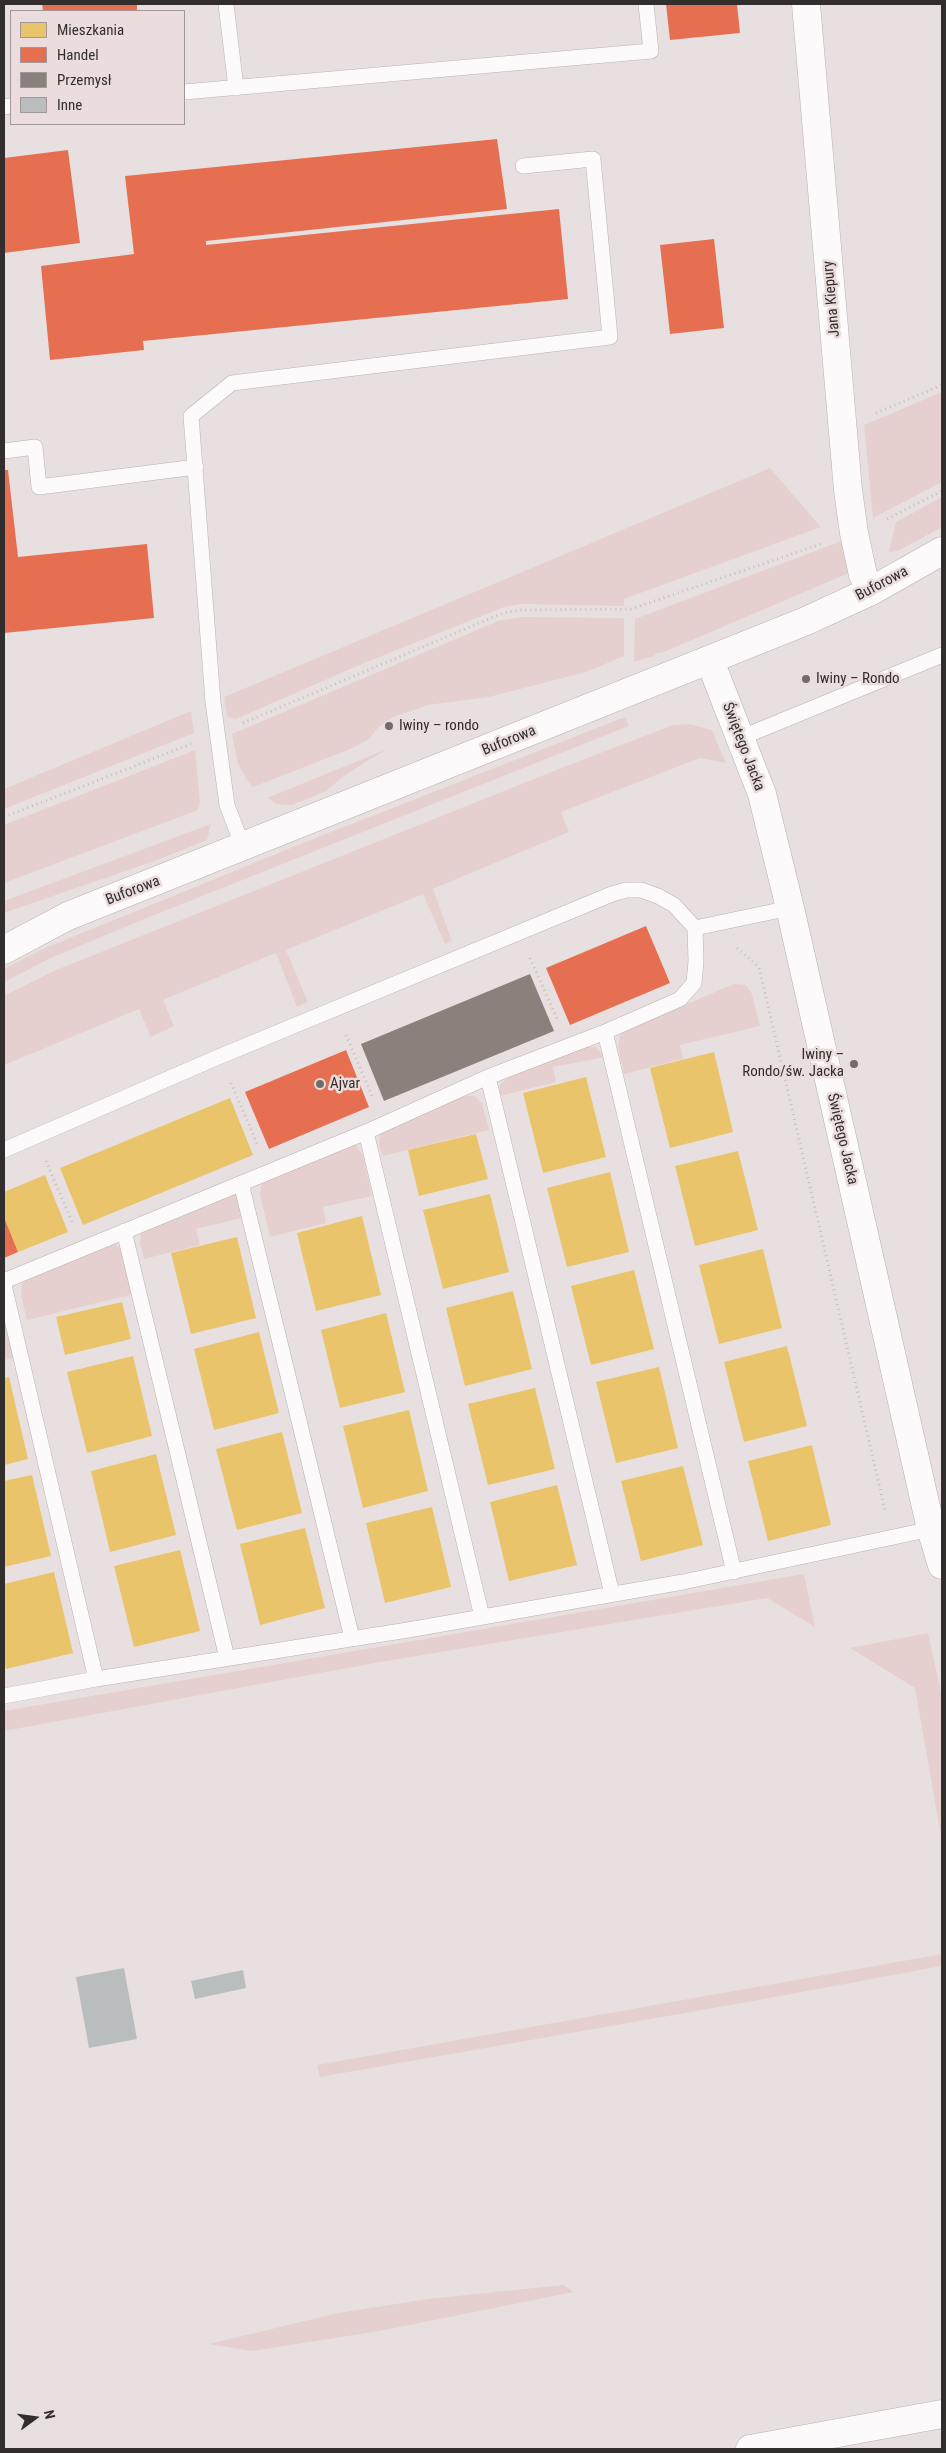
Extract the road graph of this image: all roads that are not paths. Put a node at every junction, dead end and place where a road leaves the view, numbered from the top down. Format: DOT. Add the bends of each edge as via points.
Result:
graph roads {
  1 [pos="226,4"];
  2 [pos="646,4"];
  3 [pos="806,4"];
  4 [pos="236,88"];
  5 [pos="185,92"];
  6 [pos="522,166"];
  7 [pos="4,451"];
  8 [pos="196,467"];
  9 [pos="942,551"];
  10 [pos="871,591"];
  11 [pos="942,655"];
  12 [pos="710,661"];
  13 [pos="740,738"];
  14 [pos="243,848"];
  15 [pos="790,908"];
  16 [pos="68,916"];
  17 [pos="694,928"];
  18 [pos="4,932"];
  19 [pos="4,950"];
  20 [pos="606,1032"];
  21 [pos="488,1077"];
  22 [pos="366,1132"];
  23 [pos="4,1150"];
  24 [pos="241,1183"];
  25 [pos="124,1231"];
  26 [pos="4,1283"];
  27 [pos="931,1528"];
  28 [pos="942,1565"];
  29 [pos="734,1572"];
  30 [pos="612,1594"];
  31 [pos="482,1617"];
  32 [pos="352,1638"];
  33 [pos="227,1658"];
  34 [pos="96,1679"];
  35 [pos="4,1696"];
  36 [pos="942,2414"];
  37 [pos="750,2449"];
  1 -- 4 [label="lane"];
  2 -- 4 [label="lane" via="651,51"];
  3 -- 10 [label="street, Jana Kiepury" via="842,428 854,533 863,575"];
  4 -- 5 [label="lane"];
  6 -- 8 [label="lane" via="593,159 610,338 232,383 191,416"];
  7 -- 8 [label="lane" via="35,447 39,487"];
  8 -- 14 [label="lane" via="213,702 226,805"];
  9 -- 10 [label="street, Buforowa"];
  10 -- 12 [label="street, Buforowa"];
  11 -- 13 [label="lane"];
  12 -- 13 [label="street, Świętego Jacka"];
  12 -- 14 [label="street, Buforowa"];
  13 -- 15 [label="street, Świętego Jacka" via="762,794"];
  14 -- 16 [label="street, Buforowa"];
  15 -- 17 [label="lane"];
  15 -- 27 [label="street, Świętego Jacka"];
  16 -- 18 [label="street, Buforowa"];
  16 -- 19 [label="street, Buforowa"];
  17 -- 20 [label="lane" via="694,983 680,999"];
  17 -- 23 [label="lane" via="674,904 658,896 641,890 612,894 216,1058"];
  20 -- 21 [label="lane"];
  20 -- 29 [label="lane"];
  21 -- 22 [label="lane"];
  21 -- 30 [label="lane"];
  22 -- 24 [label="lane"];
  22 -- 31 [label="lane"];
  24 -- 25 [label="lane"];
  24 -- 32 [label="lane"];
  25 -- 26 [label="lane"];
  25 -- 33 [label="lane"];
  26 -- 34 [label="lane"];
  27 -- 28 [label="street, Świętego Jacka"];
  27 -- 29 [label="lane"];
  29 -- 30 [label="lane"];
  30 -- 31 [label="lane"];
  31 -- 32 [label="lane"];
  32 -- 33 [label="lane"];
  33 -- 34 [label="lane"];
  34 -- 35 [label="lane"];
  36 -- 37 [label="street"];
}
